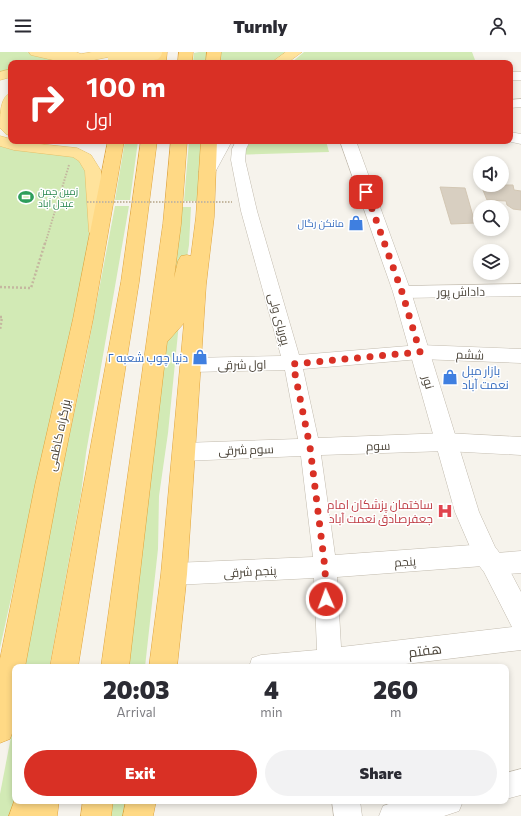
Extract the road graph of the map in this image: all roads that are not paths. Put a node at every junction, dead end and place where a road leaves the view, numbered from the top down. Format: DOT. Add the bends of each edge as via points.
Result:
graph roads {
  1 [pos="36,52"];
  2 [pos="154,52"];
  3 [pos="105,59"];
  4 [pos="93,60"];
  5 [pos="8,100"];
  6 [pos="8,128"];
  7 [pos="10,144"];
  8 [pos="115,144"];
  9 [pos="149,144"];
  10 [pos="178,144"];
  11 [pos="209,144"];
  12 [pos="222,144"];
  13 [pos="242,144"];
  14 [pos="352,144"];
  15 [pos="207,172"];
  16 [pos="99,235"];
  17 [pos="202,239"];
  18 [pos="521,290"];
  19 [pos="402,292"];
  20 [pos="157,339"];
  21 [pos="420,352"];
  22 [pos="521,356"];
  23 [pos="293,364"];
  24 [pos="191,365"];
  25 [pos="446,442"];
  26 [pos="521,446"];
  27 [pos="310,447"];
  28 [pos="183,452"];
  29 [pos="489,560"];
  30 [pos="521,562"];
  31 [pos="325,568"];
  32 [pos="174,574"];
  33 [pos="521,618"];
  34 [pos="521,638"];
  35 [pos="13,664"];
  36 [pos="65,664"];
  37 [pos="115,664"];
  38 [pos="163,664"];
  39 [pos="329,664"];
  40 [pos="12,667"];
  41 [pos="0,729"];
  42 [pos="521,782"];
  43 [pos="509,785"];
  44 [pos="28,804"];
  45 [pos="44,804"];
  46 [pos="98,804"];
  47 [pos="140,804"];
  48 [pos="149,804"];
  49 [pos="346,804"];
  50 [pos="438,804"];
  51 [pos="24,816"];
  52 [pos="42,816"];
  53 [pos="96,816"];
  54 [pos="138,816"];
  55 [pos="148,816"];
  56 [pos="348,816"];
  57 [pos="393,816"];
  1 -- 3 [label="main road" via="57,57"];
  2 -- 3 [label="main road, bridge"];
  3 -- 4 [label="main road"];
  5 -- 6 [label="main road" via="3,105 1,114 2,122"];
  7 -- 16 [label="main road" via="78,153 85,158 93,171"];
  8 -- 16 [label="highway, بزرگراه کاظمی"];
  9 -- 36 [label="highway" via="128,290"];
  10 -- 20 [label="highway" via="172,224"];
  11 -- 15 [label="highway"];
  12 -- 15 [label="street"];
  13 -- 23 [label="street, پوریای ولی" via="238,160 249,211"];
  14 -- 19 [label="street, نور"];
  15 -- 17 [label="highway"];
  16 -- 35 [label="highway, بزرگراه کاظمی"];
  17 -- 20 [label="highway" via="188,256 175,322"];
  17 -- 24 [label="highway"];
  18 -- 19 [label="street, داداش پور"];
  19 -- 21 [label="street, نور"];
  20 -- 37 [label="highway"];
  21 -- 22 [label="street, ششم"];
  21 -- 23 [label="street, ششم"];
  21 -- 25 [label="street, نور"];
  23 -- 24 [label="street, اول شرقی"];
  23 -- 27 [label="street, پوریای ولی"];
  24 -- 28 [label="highway"];
  25 -- 26 [label="street, سوم"];
  25 -- 27 [label="street, سوم"];
  25 -- 29 [label="street, نور" via="467,512"];
  27 -- 28 [label="street, سوم شرقی"];
  27 -- 31 [label="street, پوریای ولی"];
  28 -- 32 [label="highway"];
  29 -- 30 [label="street, پنجم"];
  29 -- 31 [label="street, پنجم"];
  29 -- 33 [label="street, نور"];
  31 -- 32 [label="street, پنجم شرقی"];
  31 -- 39 [label="street, پوریای ولی"];
  32 -- 38 [label="highway"];
  34 -- 39 [label="street, هفتم"];
  40 -- 41 [label="highway, بزرگراه کاظمی"];
  42 -- 43 [label="street"];
  44 -- 51 [label="highway"];
  45 -- 52 [label="highway"];
  46 -- 53 [label="highway"];
  47 -- 54 [label="highway"];
  48 -- 55 [label="highway"];
  49 -- 56 [label="street"];
  50 -- 57 [label="street"];
}
